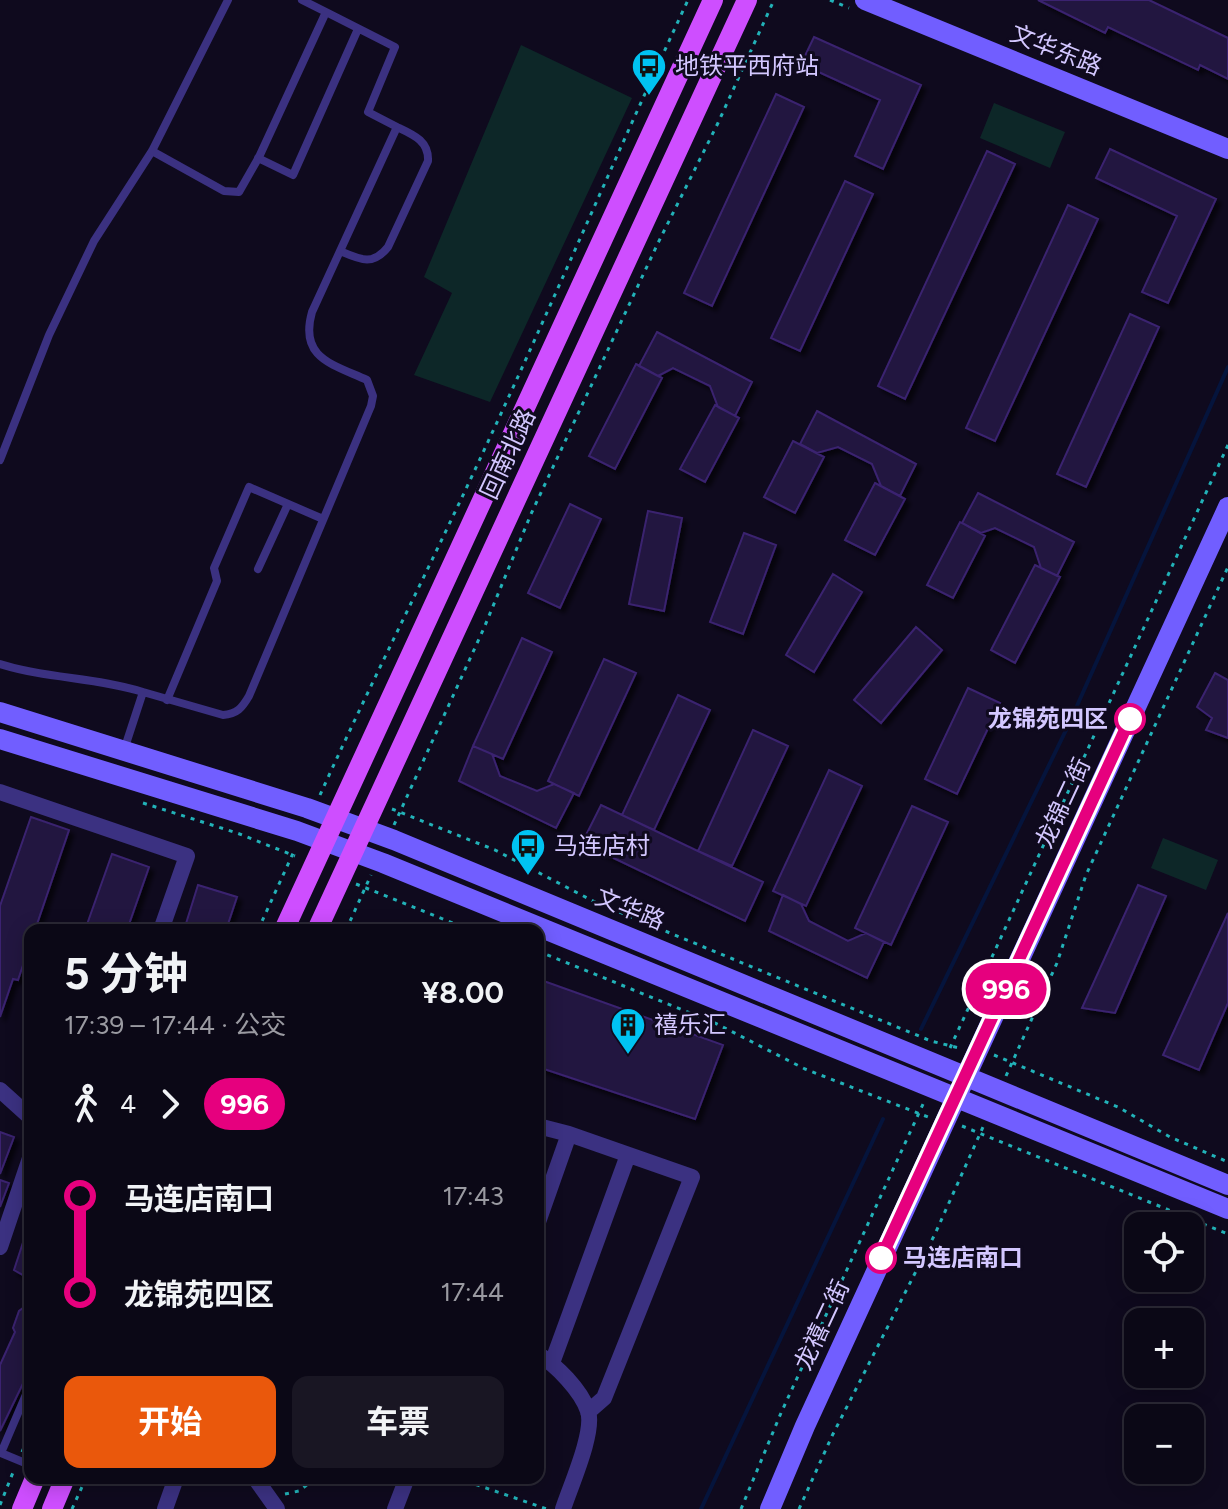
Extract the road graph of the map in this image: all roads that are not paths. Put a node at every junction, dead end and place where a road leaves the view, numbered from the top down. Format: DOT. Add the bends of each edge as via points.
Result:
graph roads {
  1 [pos="228,0"];
  2 [pos="302,0"];
  3 [pos="713,0"];
  4 [pos="747,0"];
  5 [pos="865,0"];
  6 [pos="326,12"];
  7 [pos="358,29"];
  8 [pos="397,127"];
  9 [pos="1228,149"];
  10 [pos="152,151"];
  11 [pos="258,158"];
  12 [pos="340,251"];
  13 [pos="0,460"];
  14 [pos="288,504"];
  15 [pos="1228,507"];
  16 [pos="323,519"];
  17 [pos="258,569"];
  18 [pos="0,664"];
  19 [pos="143,692"];
  20 [pos="167,700"];
  21 [pos="0,712"];
  22 [pos="0,739"];
  23 [pos="124,751"];
  24 [pos="0,792"];
  25 [pos="336,819"];
  26 [pos="364,829"];
  27 [pos="325,841"];
  28 [pos="353,852"];
  29 [pos="163,924"];
  30 [pos="287,924"];
  31 [pos="320,924"];
  32 [pos="529,924"];
  33 [pos="544,930"];
  34 [pos="965,1076"];
  35 [pos="0,1090"];
  36 [pos="955,1098"];
  37 [pos="24,1112"];
  38 [pos="544,1128"];
  39 [pos="569,1134"];
  40 [pos="628,1155"];
  41 [pos="24,1176"];
  42 [pos="1228,1185"];
  43 [pos="544,1205"];
  44 [pos="1228,1209"];
  45 [pos="0,1247"];
  46 [pos="544,1359"];
  47 [pos="544,1362"];
  48 [pos="24,1399"];
  49 [pos="588,1412"];
  50 [pos="24,1463"];
  51 [pos="32,1484"];
  52 [pos="62,1484"];
  53 [pos="174,1484"];
  54 [pos="259,1484"];
  55 [pos="405,1484"];
  56 [pos="274,1504"];
  57 [pos="22,1509"];
  58 [pos="52,1509"];
  59 [pos="165,1509"];
  60 [pos="395,1509"];
  61 [pos="563,1509"];
  62 [pos="770,1509"];
  1 -- 10 [label="lane"];
  2 -- 6 [label="lane"];
  3 -- 25 [label="main road, 回南北路"];
  4 -- 26 [label="main road, 回南北路"];
  5 -- 9 [label="street, 文华东路"];
  6 -- 7 [label="lane"];
  6 -- 11 [label="lane"];
  7 -- 8 [label="lane" via="395,47 368,112"];
  7 -- 11 [label="lane" via="293,175"];
  8 -- 12 [label="lane"];
  8 -- 12 [label="lane" via="425,144 428,161 380,258"];
  10 -- 11 [label="lane" via="231,193 239,192"];
  10 -- 13 [label="lane" via="94,241 49,335"];
  12 -- 16 [label="lane" via="312,312 309,338 320,357 367,380 373,396"];
  14 -- 16 [label="lane"];
  14 -- 17 [label="lane"];
  14 -- 20 [label="lane" via="249,487"];
  15 -- 34 [label="street, 龙锦二街"];
  16 -- 20 [label="lane" via="242,708 223,715"];
  18 -- 19 [label="lane"];
  19 -- 20 [label="lane"];
  19 -- 23 [label="lane"];
  21 -- 23 [label="street, 文华路"];
  22 -- 27 [label="street"];
  23 -- 25 [label="street, 文华路"];
  24 -- 29 [label="street" via="187,856"];
  25 -- 26 [label="street, 文华路"];
  25 -- 27 [label="main road, 回南北路"];
  26 -- 28 [label="main road, 回南北路"];
  26 -- 34 [label="street, 文华路"];
  27 -- 28 [label="street"];
  27 -- 30 [label="main road, 回南北路"];
  28 -- 31 [label="main road, 回南北路"];
  28 -- 32 [label="street"];
  33 -- 36 [label="street"];
  34 -- 36 [label="street, 龙禧二街"];
  34 -- 42 [label="street, 文华路"];
  35 -- 37 [label="street"];
  36 -- 44 [label="street"];
  36 -- 62 [label="street, 龙禧二街"];
  38 -- 39 [label="street"];
  39 -- 40 [label="street"];
  39 -- 43 [label="street"];
  40 -- 46 [label="street"];
  40 -- 49 [label="street" via="692,1177 604,1398"];
  41 -- 45 [label="street"];
  47 -- 49 [label="street" via="571,1384"];
  48 -- 50 [label="lane" via="1,1453"];
  49 -- 61 [label="street" via="587,1435"];
  51 -- 57 [label="main road"];
  52 -- 58 [label="main road"];
  53 -- 59 [label="street"];
  54 -- 56 [label="street"];
  55 -- 60 [label="street"];
}
